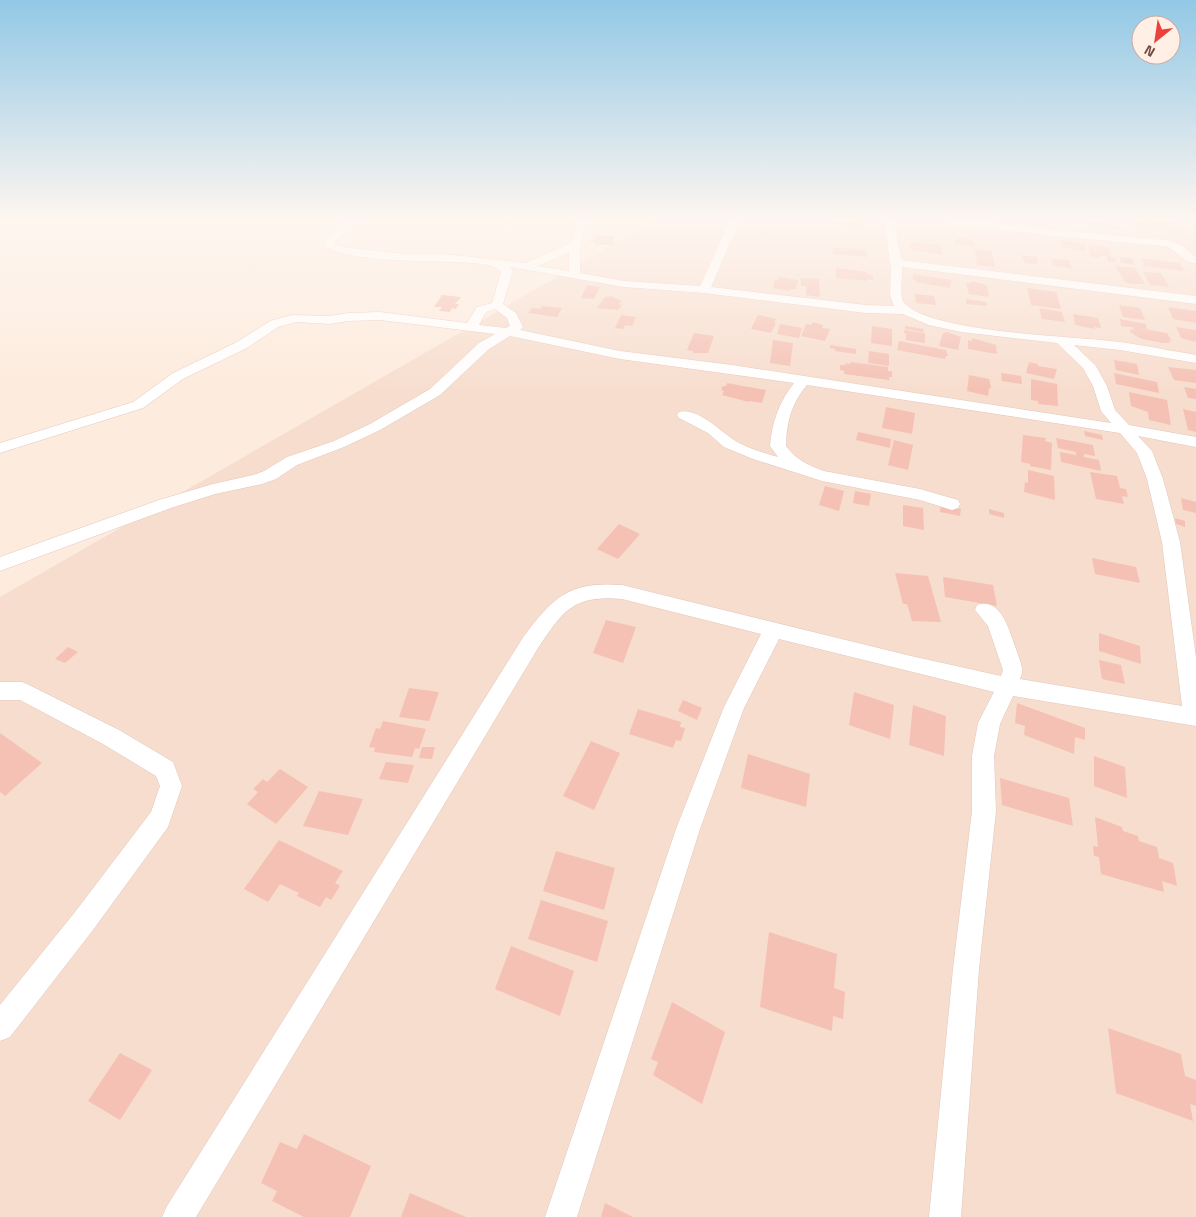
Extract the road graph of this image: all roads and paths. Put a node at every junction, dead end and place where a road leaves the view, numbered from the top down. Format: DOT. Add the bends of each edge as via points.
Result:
graph roads {
  1 [pos="506,277"];
  2 [pos="584,277"];
  3 [pos="710,277"];
  4 [pos="896,277"];
  5 [pos="996,277"];
  6 [pos="704,290"];
  7 [pos="1196,300"];
  8 [pos="497,305"];
  9 [pos="904,310"];
  10 [pos="471,327"];
  11 [pos="508,332"];
  12 [pos="1062,341"];
  13 [pos="1196,358"];
  14 [pos="804,380"];
  15 [pos="684,414"];
  16 [pos="1124,428"];
  17 [pos="1196,442"];
  18 [pos="0,448"];
  19 [pos="804,470"];
  20 [pos="952,504"];
  21 [pos="0,564"];
  22 [pos="984,610"];
  23 [pos="774,629"];
  24 [pos="1008,686"];
  25 [pos="0,691"];
  26 [pos="1195,722"];
  27 [pos="0,1027"];
  28 [pos="178,1217"];
  29 [pos="561,1217"];
  30 [pos="945,1217"];
  1 -- 8 [label="street"];
  2 -- 6 [label="street" via="624,284"];
  3 -- 6 [label="street"];
  4 -- 9 [label="street" via="896,298"];
  5 -- 7 [label="street" via="1098,286"];
  6 -- 9 [label="street" via="866,309"];
  8 -- 10 [label="street" via="481,310"];
  8 -- 11 [label="street" via="512,316 517,327"];
  9 -- 12 [label="street" via="937,323"];
  10 -- 11 [label="street"];
  10 -- 18 [label="street" via="380,316 348,316 330,320 296,318 274,324 242,345 178,376 138,405"];
  11 -- 14 [label="street" via="620,355"];
  11 -- 21 [label="street" via="475,353 435,392 339,444 292,461 256,480 165,504"];
  12 -- 13 [label="street"];
  12 -- 16 [label="street" via="1089,366 1108,411"];
  14 -- 16 [label="street"];
  14 -- 19 [label="street" via="788,400 778,433 778,446 786,457"];
  15 -- 19 [label="street" via="713,430 728,444"];
  16 -- 17 [label="street"];
  16 -- 26 [label="street" via="1144,451 1155,479 1171,542"];
  19 -- 20 [label="street"];
  22 -- 24 [label="street" via="998,626 1013,670"];
  23 -- 24 [label="street"];
  23 -- 28 [label="street" via="602,589 581,592 552,612"];
  23 -- 29 [label="street" via="734,707 688,829"];
  24 -- 26 [label="street"];
  24 -- 30 [label="street" via="989,723 983,756 984,811 966,969"];
  25 -- 27 [label="street" via="22,691 111,737 165,769 171,786 160,819"];
}
